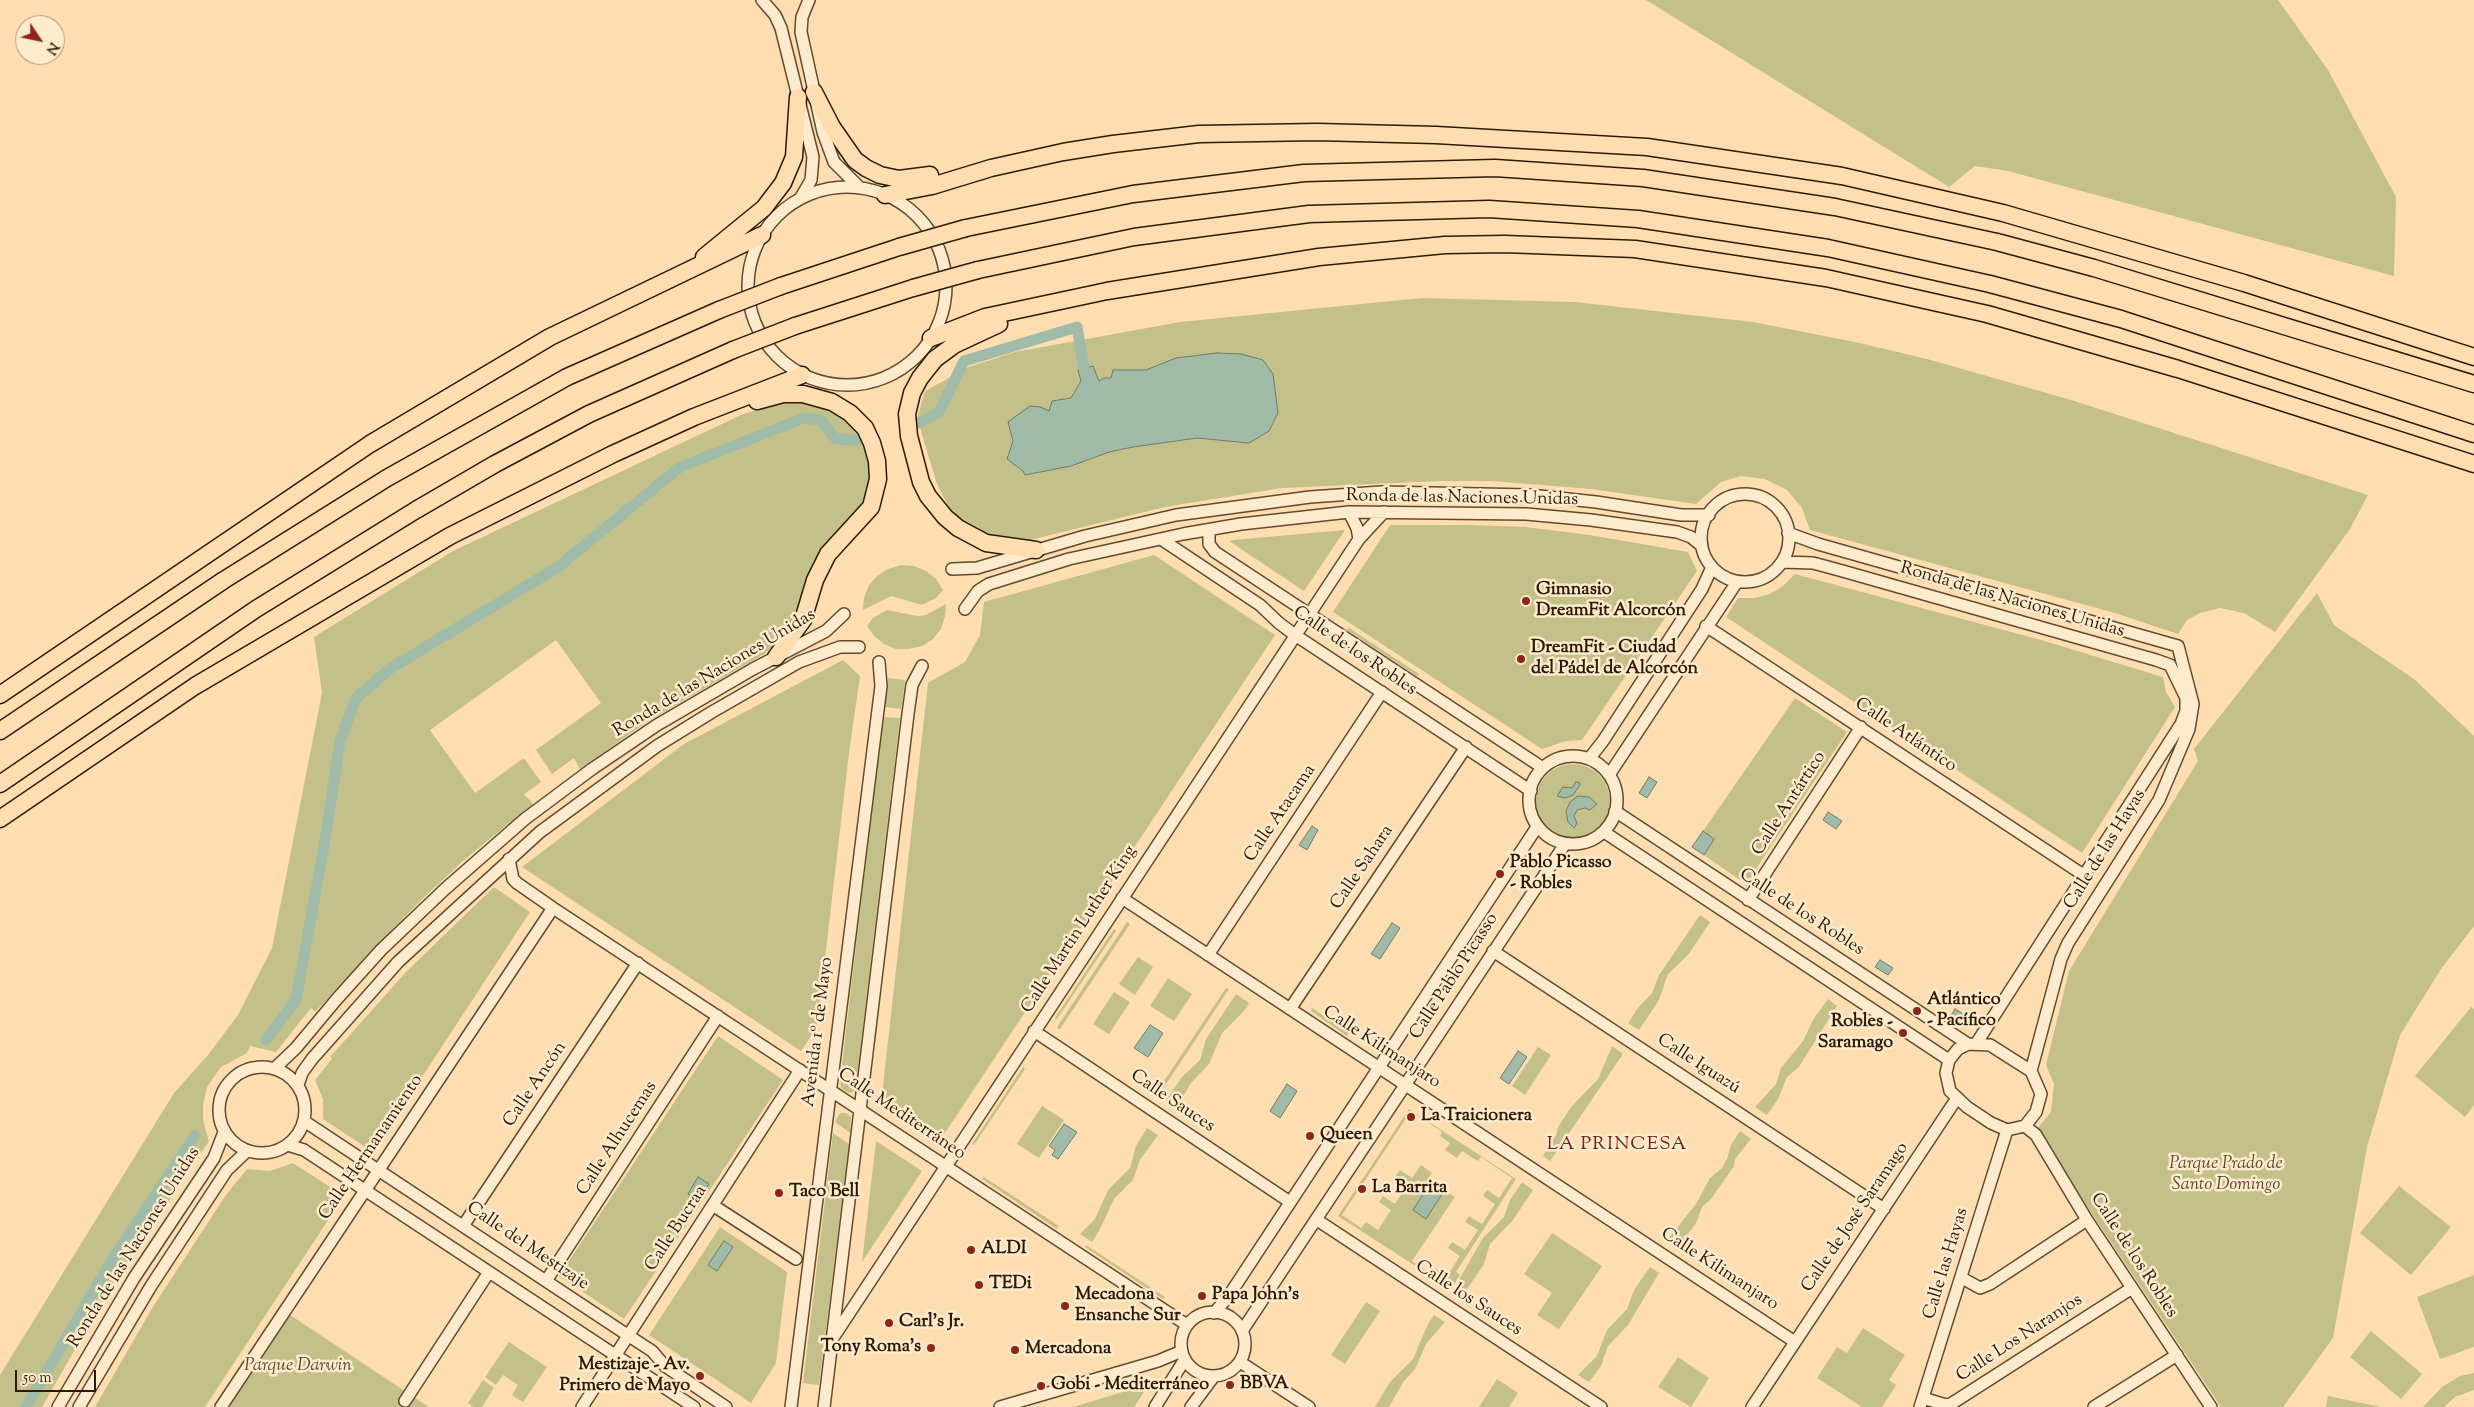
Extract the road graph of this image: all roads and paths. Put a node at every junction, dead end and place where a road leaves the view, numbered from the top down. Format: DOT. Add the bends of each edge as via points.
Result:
graph roads {
  1 [pos="762,0"];
  2 [pos="809,0"];
  3 [pos="806,94"];
  4 [pos="1199,134"];
  5 [pos="860,188"];
  6 [pos="885,195"];
  7 [pos="799,200"];
  8 [pos="762,235"];
  9 [pos="674,279"];
  10 [pos="1107,291"];
  11 [pos="931,338"];
  12 [pos="2474,357"];
  13 [pos="802,375"];
  14 [pos="2474,384"];
  15 [pos="2345,422"];
  16 [pos="2439,424"];
  17 [pos="2474,434"];
  18 [pos="909,436"];
  19 [pos="2474,439"];
  20 [pos="2474,464"];
  21 [pos="2474,472"];
  22 [pos="913,485"];
  23 [pos="547,487"];
  24 [pos="1349,512"];
  25 [pos="1384,512"];
  26 [pos="1709,514"];
  27 [pos="1209,530"];
  28 [pos="1788,533"];
  29 [pos="1161,539"];
  30 [pos="1359,539"];
  31 [pos="1702,546"];
  32 [pos="1036,550"];
  33 [pos="1782,562"];
  34 [pos="1712,567"];
  35 [pos="952,569"];
  36 [pos="224,580"];
  37 [pos="1737,582"];
  38 [pos="965,609"];
  39 [pos="844,614"];
  40 [pos="1308,615"];
  41 [pos="1706,626"];
  42 [pos="1295,635"];
  43 [pos="2178,646"];
  44 [pos="859,648"];
  45 [pos="776,657"];
  46 [pos="879,662"];
  47 [pos="922,666"];
  48 [pos="1382,692"];
  49 [pos="0,695"];
  50 [pos="0,720"];
  51 [pos="1861,727"];
  52 [pos="0,731"];
  53 [pos="1466,747"];
  54 [pos="1589,760"];
  55 [pos="28,765"];
  56 [pos="1543,768"];
  57 [pos="1609,775"];
  58 [pos="0,784"];
  59 [pos="0,790"];
  60 [pos="1531,791"];
  61 [pos="1616,811"];
  62 [pos="0,819"];
  63 [pos="1538,826"];
  64 [pos="1604,832"];
  65 [pos="1565,844"];
  66 [pos="509,859"];
  67 [pos="2085,876"];
  68 [pos="1122,898"];
  69 [pos="1748,900"];
  70 [pos="553,908"];
  71 [pos="1493,951"];
  72 [pos="1208,955"];
  73 [pos="638,963"];
  74 [pos="1290,1009"];
  75 [pos="718,1016"];
  76 [pos="1034,1031"];
  77 [pos="1972,1044"];
  78 [pos="1949,1060"];
  79 [pos="1379,1067"];
  80 [pos="275,1068"];
  81 [pos="800,1070"];
  82 [pos="2031,1071"];
  83 [pos="298,1085"];
  84 [pos="1406,1085"];
  85 [pos="829,1089"];
  86 [pos="1956,1098"];
  87 [pos="859,1109"];
  88 [pos="304,1121"];
  89 [pos="2025,1126"];
  90 [pos="2007,1130"];
  91 [pos="224,1132"];
  92 [pos="288,1144"];
  93 [pos="247,1151"];
  94 [pos="946,1166"];
  95 [pos="377,1171"];
  96 [pos="364,1190"];
  97 [pos="1290,1202"];
  98 [pos="714,1206"];
  99 [pos="1884,1209"];
  100 [pos="1317,1220"];
  101 [pos="2087,1220"];
  102 [pos="463,1226"];
  103 [pos="796,1259"];
  104 [pos="489,1272"];
  105 [pos="1962,1278"];
  106 [pos="546,1281"];
  107 [pos="2132,1288"];
  108 [pos="1214,1313"];
  109 [pos="1186,1325"];
  110 [pos="1242,1331"];
  111 [pos="629,1336"];
  112 [pos="831,1341"];
  113 [pos="1795,1342"];
  114 [pos="1184,1355"];
  115 [pos="2176,1355"];
  116 [pos="616,1356"];
  117 [pos="1240,1362"];
  118 [pos="1214,1376"];
  119 [pos="405,1401"];
  120 [pos="1922,1403"];
  121 [pos="58,1407"];
  122 [pos="79,1407"];
  123 [pos="221,1407"];
  124 [pos="582,1407"];
  125 [pos="694,1407"];
  126 [pos="726,1407"];
  127 [pos="791,1407"];
  128 [pos="824,1407"];
  129 [pos="1000,1407"];
  130 [pos="1155,1407"];
  131 [pos="1192,1407"];
  132 [pos="1310,1407"];
  133 [pos="1601,1407"];
  134 [pos="1752,1407"];
  135 [pos="2094,1407"];
  136 [pos="2211,1407"];
  1 -- 3 [label="street" via="775,15"];
  2 -- 3 [label="street" via="802,17 801,32"];
  3 -- 4 [label="highway" via="855,160 880,175 899,180 1097,137 1163,131"];
  3 -- 5 [label="street" via="834,162"];
  3 -- 7 [label="street" via="814,167 809,185"];
  3 -- 9 [label="highway" via="794,157 783,184 764,208"];
  4 -- 6 [label="highway" via="1063,152"];
  4 -- 12 [label="highway" via="1317,132 1496,137 1647,147 1842,176 2003,213 2136,251"];
  5 -- 6 [label="street"];
  5 -- 7 [label="street" via="839,188"];
  6 -- 11 [label="street" via="921,220 941,255 946,292 941,316"];
  7 -- 8 [label="street" via="779,215"];
  8 -- 9 [label="highway"];
  8 -- 13 [label="street" via="748,279 753,320 766,346"];
  9 -- 49 [label="highway" via="550,337 370,444"];
  10 -- 11 [label="highway" via="985,317"];
  10 -- 15 [label="highway" via="1319,257 1445,245 1634,249 1826,278 1987,314 2161,363"];
  10 -- 18 [label="highway" via="1010,320 954,345 936,359 912,393 907,414"];
  11 -- 13 [label="street" via="912,360 874,382 839,385"];
  13 -- 23 [label="highway" via="694,417"];
  14 -- 36 [label="highway, bridge" via="2094,268 1997,242 1835,207 1643,178 1495,168 1304,173 1133,194 966,228 781,286 567,377 387,478"];
  15 -- 20 [label="highway"];
  15 -- 21 [label="highway" via="2385,443"];
  16 -- 17 [label="highway"];
  16 -- 19 [label="highway"];
  16 -- 55 [label="highway, bridge" via="2121,319 1990,284 1828,248 1638,219 1489,209 1309,214 1134,237 978,270 795,326 589,414 416,510 256,609"];
  18 -- 22 [label="highway"];
  18 -- 32 [label="highway" via="921,482 945,517 964,532 986,542"];
  23 -- 45 [label="highway" via="596,471 682,432 783,394 816,396 850,413 872,443 877,461 875,498 866,514 828,554 815,580 803,620"];
  23 -- 62 [label="highway" via="450,536 195,686"];
  24 -- 25 [label="street, Ronda de las Naciones Unidas"];
  24 -- 27 [label="street, Ronda de las Naciones Unidas"];
  24 -- 30 [label="street"];
  25 -- 30 [label="street, Calle Martin Luther King"];
  25 -- 31 [label="street, Ronda de las Naciones Unidas" via="1526,514 1591,520 1677,532"];
  26 -- 28 [label="street" via="1727,498 1757,496 1766,499 1781,513"];
  26 -- 31 [label="street" via="1701,534"];
  26 -- 32 [label="street, Ronda de las Naciones Unidas" via="1681,515 1530,495 1381,492 1310,496 1227,507 1168,517"];
  27 -- 29 [label="street, Ronda de las Naciones Unidas"];
  27 -- 40 [label="street, Calle de los Robles" via="1209,544 1213,550"];
  28 -- 33 [label="street" via="1788,549"];
  28 -- 43 [label="street, Ronda de las Naciones Unidas"];
  29 -- 38 [label="street, Ronda de las Naciones Unidas" via="1069,559 989,584 978,591"];
  29 -- 42 [label="street, Calle de los Robles" via="1260,605"];
  30 -- 40 [label="street, Calle Martin Luther King"];
  31 -- 34 [label="street"];
  32 -- 35 [label="street, Ronda de las Naciones Unidas" via="977,568"];
  33 -- 37 [label="street" via="1776,570 1759,580"];
  33 -- 67 [label="street, Ronda de las Naciones Unidas" via="1813,563 2170,665 2186,698 2181,724"];
  34 -- 37 [label="street"];
  34 -- 54 [label="street" via="1702,589"];
  36 -- 50 [label="highway" via="167,608"];
  36 -- 52 [label="highway"];
  37 -- 41 [label="street"];
  39 -- 45 [label="street, Ronda de las Naciones Unidas" via="826,631"];
  40 -- 42 [label="street, Calle Martin Luther King"];
  40 -- 56 [label="street, Calle de los Robles"];
  41 -- 51 [label="street, Calle Atlántico"];
  41 -- 57 [label="street"];
  42 -- 48 [label="street, Calle de los Robles"];
  42 -- 68 [label="street, Calle Martin Luther King"];
  43 -- 82 [label="street, Calle de las Hayas" via="2193,704 2189,729 2159,800 2060,959"];
  44 -- 66 [label="street, Ronda de las Naciones Unidas" via="840,647 799,662 712,712 600,786"];
  45 -- 80 [label="street, Ronda de las Naciones Unidas" via="657,725 525,819 382,950"];
  46 -- 85 [label="street, Avenida 1º de Mayo" via="881,686"];
  47 -- 87 [label="street" via="916,674 911,695"];
  48 -- 53 [label="street, Calle de los Robles"];
  48 -- 72 [label="street, Calle Atacama"];
  51 -- 67 [label="street, Calle Atlántico"];
  51 -- 69 [label="street, Calle Antártico"];
  53 -- 60 [label="street, Calle de los Robles"];
  53 -- 74 [label="street, Calle Sahara"];
  54 -- 56 [label="street" via="1564,757"];
  54 -- 57 [label="street"];
  55 -- 58 [label="highway"];
  55 -- 59 [label="highway"];
  56 -- 60 [label="street"];
  57 -- 61 [label="street" via="1615,786"];
  60 -- 63 [label="street" via="1530,808"];
  61 -- 64 [label="street"];
  61 -- 69 [label="street, Calle de los Robles"];
  63 -- 65 [label="street" via="1553,840"];
  63 -- 79 [label="street, Calle Pablo Picasso"];
  64 -- 65 [label="street" via="1587,842"];
  64 -- 78 [label="street"];
  65 -- 71 [label="street, Calle Pablo Picasso"];
  66 -- 70 [label="street, Calle Mediterráneo" via="513,879"];
  66 -- 83 [label="street, Ronda de las Naciones Unidas" via="398,962 312,1059"];
  67 -- 77 [label="street"];
  68 -- 72 [label="street, Calle Kilimanjaro"];
  68 -- 76 [label="street, Calle Martin Luther King"];
  69 -- 77 [label="street, Calle de los Robles"];
  70 -- 73 [label="street, Calle Mediterráneo"];
  70 -- 95 [label="street, Calle Hermanamiento"];
  71 -- 84 [label="street, Calle Pablo Picasso"];
  71 -- 99 [label="street, Calle Iguazú"];
  72 -- 74 [label="street, Calle Kilimanjaro"];
  73 -- 75 [label="street, Calle Mediterráneo"];
  73 -- 102 [label="street, Calle Ancón"];
  74 -- 79 [label="street, Calle Kilimanjaro"];
  75 -- 81 [label="street, Calle Mediterráneo"];
  75 -- 106 [label="street, Calle Alhucemas"];
  76 -- 94 [label="street, Calle Martin Luther King"];
  76 -- 97 [label="street, Calle Sauces"];
  77 -- 78 [label="street" via="1958,1049"];
  77 -- 82 [label="street" via="1990,1045"];
  78 -- 86 [label="street" via="1947,1084"];
  79 -- 84 [label="street, Calle Kilimanjaro"];
  79 -- 97 [label="street, Calle Pablo Picasso"];
  80 -- 83 [label="street" via="286,1073"];
  80 -- 91 [label="street" via="258,1066 246,1069 226,1086 218,1106"];
  81 -- 85 [label="street, Calle Mediterráneo"];
  81 -- 98 [label="street, Calle Bucraa"];
  82 -- 89 [label="street" via="2041,1094 2036,1112"];
  83 -- 88 [label="street" via="305,1101"];
  84 -- 100 [label="street, Calle Pablo Picasso"];
  84 -- 113 [label="street, Calle Kilimanjaro"];
  85 -- 87 [label="street, Calle Mediterráneo"];
  85 -- 127 [label="street, Avenida 1º de Mayo"];
  86 -- 90 [label="street" via="1991,1123"];
  86 -- 99 [label="street, Calle de José Saramago"];
  87 -- 94 [label="street, Calle Mediterráneo"];
  87 -- 112 [label="street"];
  88 -- 92 [label="street"];
  88 -- 95 [label="street, Calle del Mestizaje"];
  89 -- 90 [label="street"];
  89 -- 101 [label="street, Calle de los Robles" via="2036,1135"];
  90 -- 105 [label="street, Calle las Hayas"];
  91 -- 93 [label="street"];
  91 -- 121 [label="street, Ronda de las Naciones Unidas" via="214,1158 134,1278"];
  92 -- 93 [label="street" via="271,1152"];
  92 -- 96 [label="street" via="304,1150"];
  93 -- 122 [label="street, Ronda de las Naciones Unidas" via="227,1170 151,1286"];
  94 -- 109 [label="street, Calle Mediterráneo"];
  94 -- 112 [label="street, Calle Martin Luther King"];
  95 -- 96 [label="street, Calle Hermanamiento"];
  95 -- 102 [label="street, Calle del Mestizaje"];
  96 -- 104 [label="street"];
  96 -- 123 [label="street, Calle Hermanamiento"];
  97 -- 108 [label="street, Calle Pablo Picasso" via="1228,1297"];
  98 -- 103 [label="street"];
  98 -- 111 [label="street, Calle Bucraa"];
  99 -- 113 [label="street, Calle de José Saramago"];
  100 -- 110 [label="street, Calle Pablo Picasso"];
  100 -- 133 [label="street, Calle los Sauces"];
  101 -- 105 [label="street" via="1990,1284 1980,1288"];
  101 -- 107 [label="street, Calle de los Robles"];
  102 -- 106 [label="street, Calle del Mestizaje"];
  104 -- 116 [label="street"];
  104 -- 119 [label="street"];
  105 -- 120 [label="street, Calle las Hayas"];
  106 -- 111 [label="street, Calle del Mestizaje"];
  107 -- 115 [label="street, Calle de los Robles"];
  107 -- 120 [label="street, Calle Los Naranjos" via="1951,1404"];
  108 -- 109 [label="street" via="1204,1314"];
  108 -- 110 [label="street" via="1233,1319"];
  109 -- 114 [label="street" via="1182,1341"];
  110 -- 117 [label="street" via="1244,1351"];
  111 -- 116 [label="street, Calle Bucraa"];
  111 -- 126 [label="street, Calle del Mestizaje" via="652,1351 665,1366"];
  112 -- 128 [label="street"];
  113 -- 134 [label="street, Calle de José Saramago"];
  114 -- 118 [label="street" via="1195,1370"];
  114 -- 129 [label="street"];
  114 -- 130 [label="street"];
  115 -- 135 [label="street"];
  115 -- 136 [label="street, Calle de los Robles"];
  116 -- 124 [label="street, Calle Bucraa"];
  116 -- 125 [label="street"];
  117 -- 118 [label="street" via="1232,1370"];
  117 -- 132 [label="street"];
  118 -- 131 [label="street"];
}
